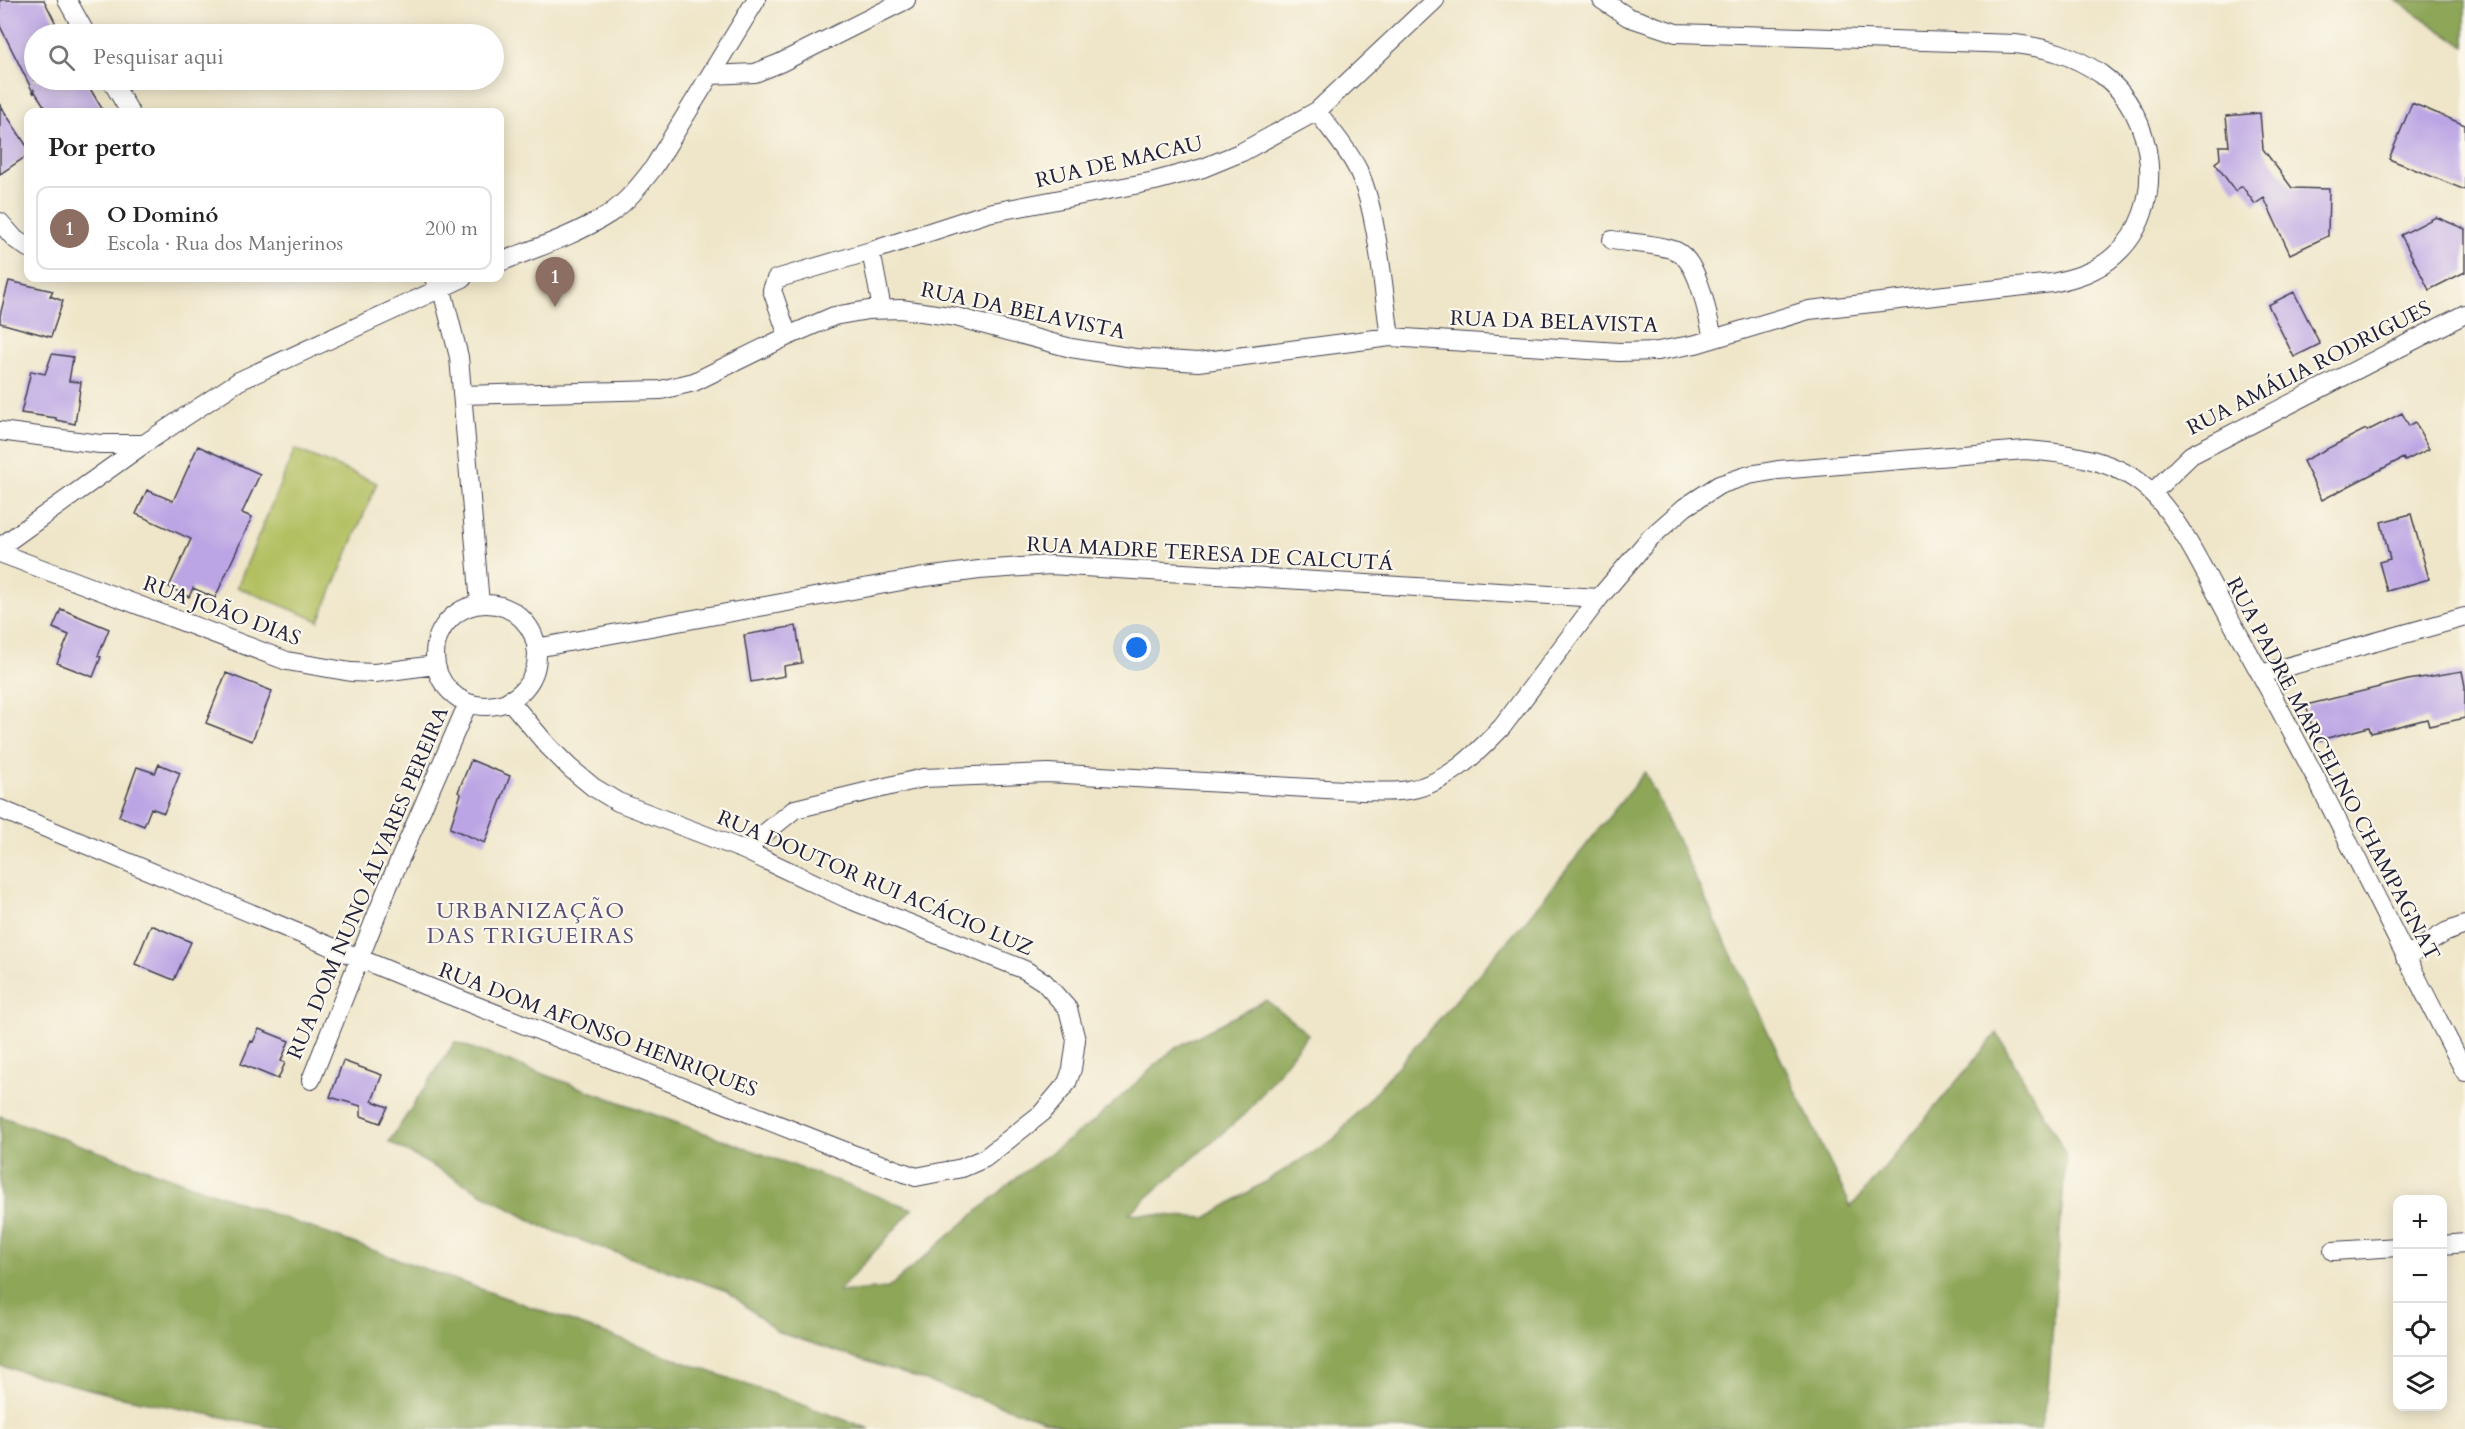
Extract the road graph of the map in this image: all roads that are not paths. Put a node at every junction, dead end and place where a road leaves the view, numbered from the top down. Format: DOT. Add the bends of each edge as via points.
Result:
graph roads {
  1 [pos="67,0"];
  2 [pos="756,0"];
  3 [pos="906,0"];
  4 [pos="1435,0"];
  5 [pos="1602,0"];
  6 [pos="80,24"];
  7 [pos="711,75"];
  8 [pos="117,90"];
  9 [pos="128,108"];
  10 [pos="1317,111"];
  11 [pos="0,222"];
  12 [pos="1612,240"];
  13 [pos="24,245"];
  14 [pos="871,251"];
  15 [pos="504,260"];
  16 [pos="436,282"];
  17 [pos="882,309"];
  18 [pos="2465,314"];
  19 [pos="788,336"];
  20 [pos="1389,337"];
  21 [pos="1713,338"];
  22 [pos="462,395"];
  23 [pos="0,431"];
  24 [pos="144,444"];
  25 [pos="2152,493"];
  26 [pos="0,547"];
  27 [pos="0,553"];
  28 [pos="1599,598"];
  29 [pos="480,604"];
  30 [pos="2465,617"];
  31 [pos="536,648"];
  32 [pos="435,665"];
  33 [pos="2261,674"];
  34 [pos="509,700"];
  35 [pos="468,703"];
  36 [pos="0,809"];
  37 [pos="744,850"];
  38 [pos="2465,925"];
  39 [pos="2405,957"];
  40 [pos="359,958"];
  41 [pos="2465,1072"];
  42 [pos="310,1080"];
  43 [pos="916,1177"];
  44 [pos="2465,1244"];
  45 [pos="2447,1245"];
  46 [pos="2393,1248"];
  47 [pos="2333,1251"];
  1 -- 6 [label="street"];
  2 -- 7 [label="street"];
  3 -- 7 [label="street" via="755,73"];
  4 -- 10 [label="street, RUA DE MACAU"];
  5 -- 21 [label="street, RUA DA BELAVISTA" via="1628,17 1676,33 2049,48 2102,76 2139,122 2146,143 2148,187 2132,235 2116,255 2078,278 1809,310"];
  7 -- 15 [label="street" via="654,168 626,200 583,227"];
  8 -- 9 [label="street"];
  10 -- 14 [label="street, RUA DE MACAU" via="1242,152 1203,168 988,213"];
  10 -- 20 [label="street" via="1359,171 1364,185"];
  11 -- 13 [label="street"];
  12 -- 21 [label="street" via="1677,252 1692,268 1700,286"];
  14 -- 17 [label="street"];
  14 -- 19 [label="street, RUA DE MACAU" via="776,279 772,290"];
  16 -- 22 [label="street" via="459,357"];
  16 -- 24 [label="street" via="239,381"];
  17 -- 19 [label="street, RUA DA BELAVISTA" via="834,316"];
  17 -- 20 [label="street, RUA DA BELAVISTA" via="956,317 1071,348 1198,362"];
  18 -- 25 [label="street, RUA AMÁLIA RODRIGUES" via="2191,454"];
  19 -- 22 [label="street, RUA DA BELAVISTA" via="694,382 661,390"];
  20 -- 21 [label="street, RUA DA BELAVISTA" via="1619,352 1658,351"];
  22 -- 29 [label="street"];
  23 -- 24 [label="street" via="100,444"];
  24 -- 26 [label="street"];
  25 -- 28 [label="street" via="2116,470 2088,459 2025,450 1749,475 1719,485 1685,507 1650,538"];
  25 -- 33 [label="street, RUA PADRE MARCELINO CHAMPAGNAT" via="2177,525"];
  27 -- 32 [label="street, RUA JOÃO DIAS" via="287,661 375,673"];
  28 -- 31 [label="street, RUA MADRE TERESA DE CALCUTÁ" via="1050,565 918,578"];
  28 -- 37 [label="street" via="1482,748 1437,781 1407,790 1048,773 924,778 795,809"];
  29 -- 31 [label="street" via="511,610 532,633"];
  29 -- 32 [label="street" via="450,618 440,632"];
  30 -- 33 [label="street"];
  31 -- 34 [label="street" via="531,678"];
  32 -- 35 [label="street" via="452,694"];
  33 -- 39 [label="street, RUA PADRE MARCELINO CHAMPAGNAT"];
  34 -- 35 [label="street" via="496,705"];
  34 -- 37 [label="street, RUA DOUTOR RUI ACÁCIO LUZ" via="548,746 593,787 618,802"];
  35 -- 40 [label="street, RUA DOM NUNO ÁLVARES PEREIRA"];
  36 -- 40 [label="street, RUA DOM AFONSO HENRIQUES"];
  37 -- 43 [label="street, RUA DOUTOR RUI ACÁCIO LUZ" via="846,898 1025,970 1044,982 1068,1009 1076,1041 1072,1069 1067,1083 1042,1113 985,1158 962,1168"];
  38 -- 39 [label="street"];
  39 -- 41 [label="street, RUA PADRE MARCELINO CHAMPAGNAT"];
  40 -- 42 [label="street, RUA DOM NUNO ÁLVARES PEREIRA"];
  40 -- 43 [label="street, RUA DOM AFONSO HENRIQUES"];
  44 -- 45 [label="street"];
  46 -- 47 [label="street"];
}
